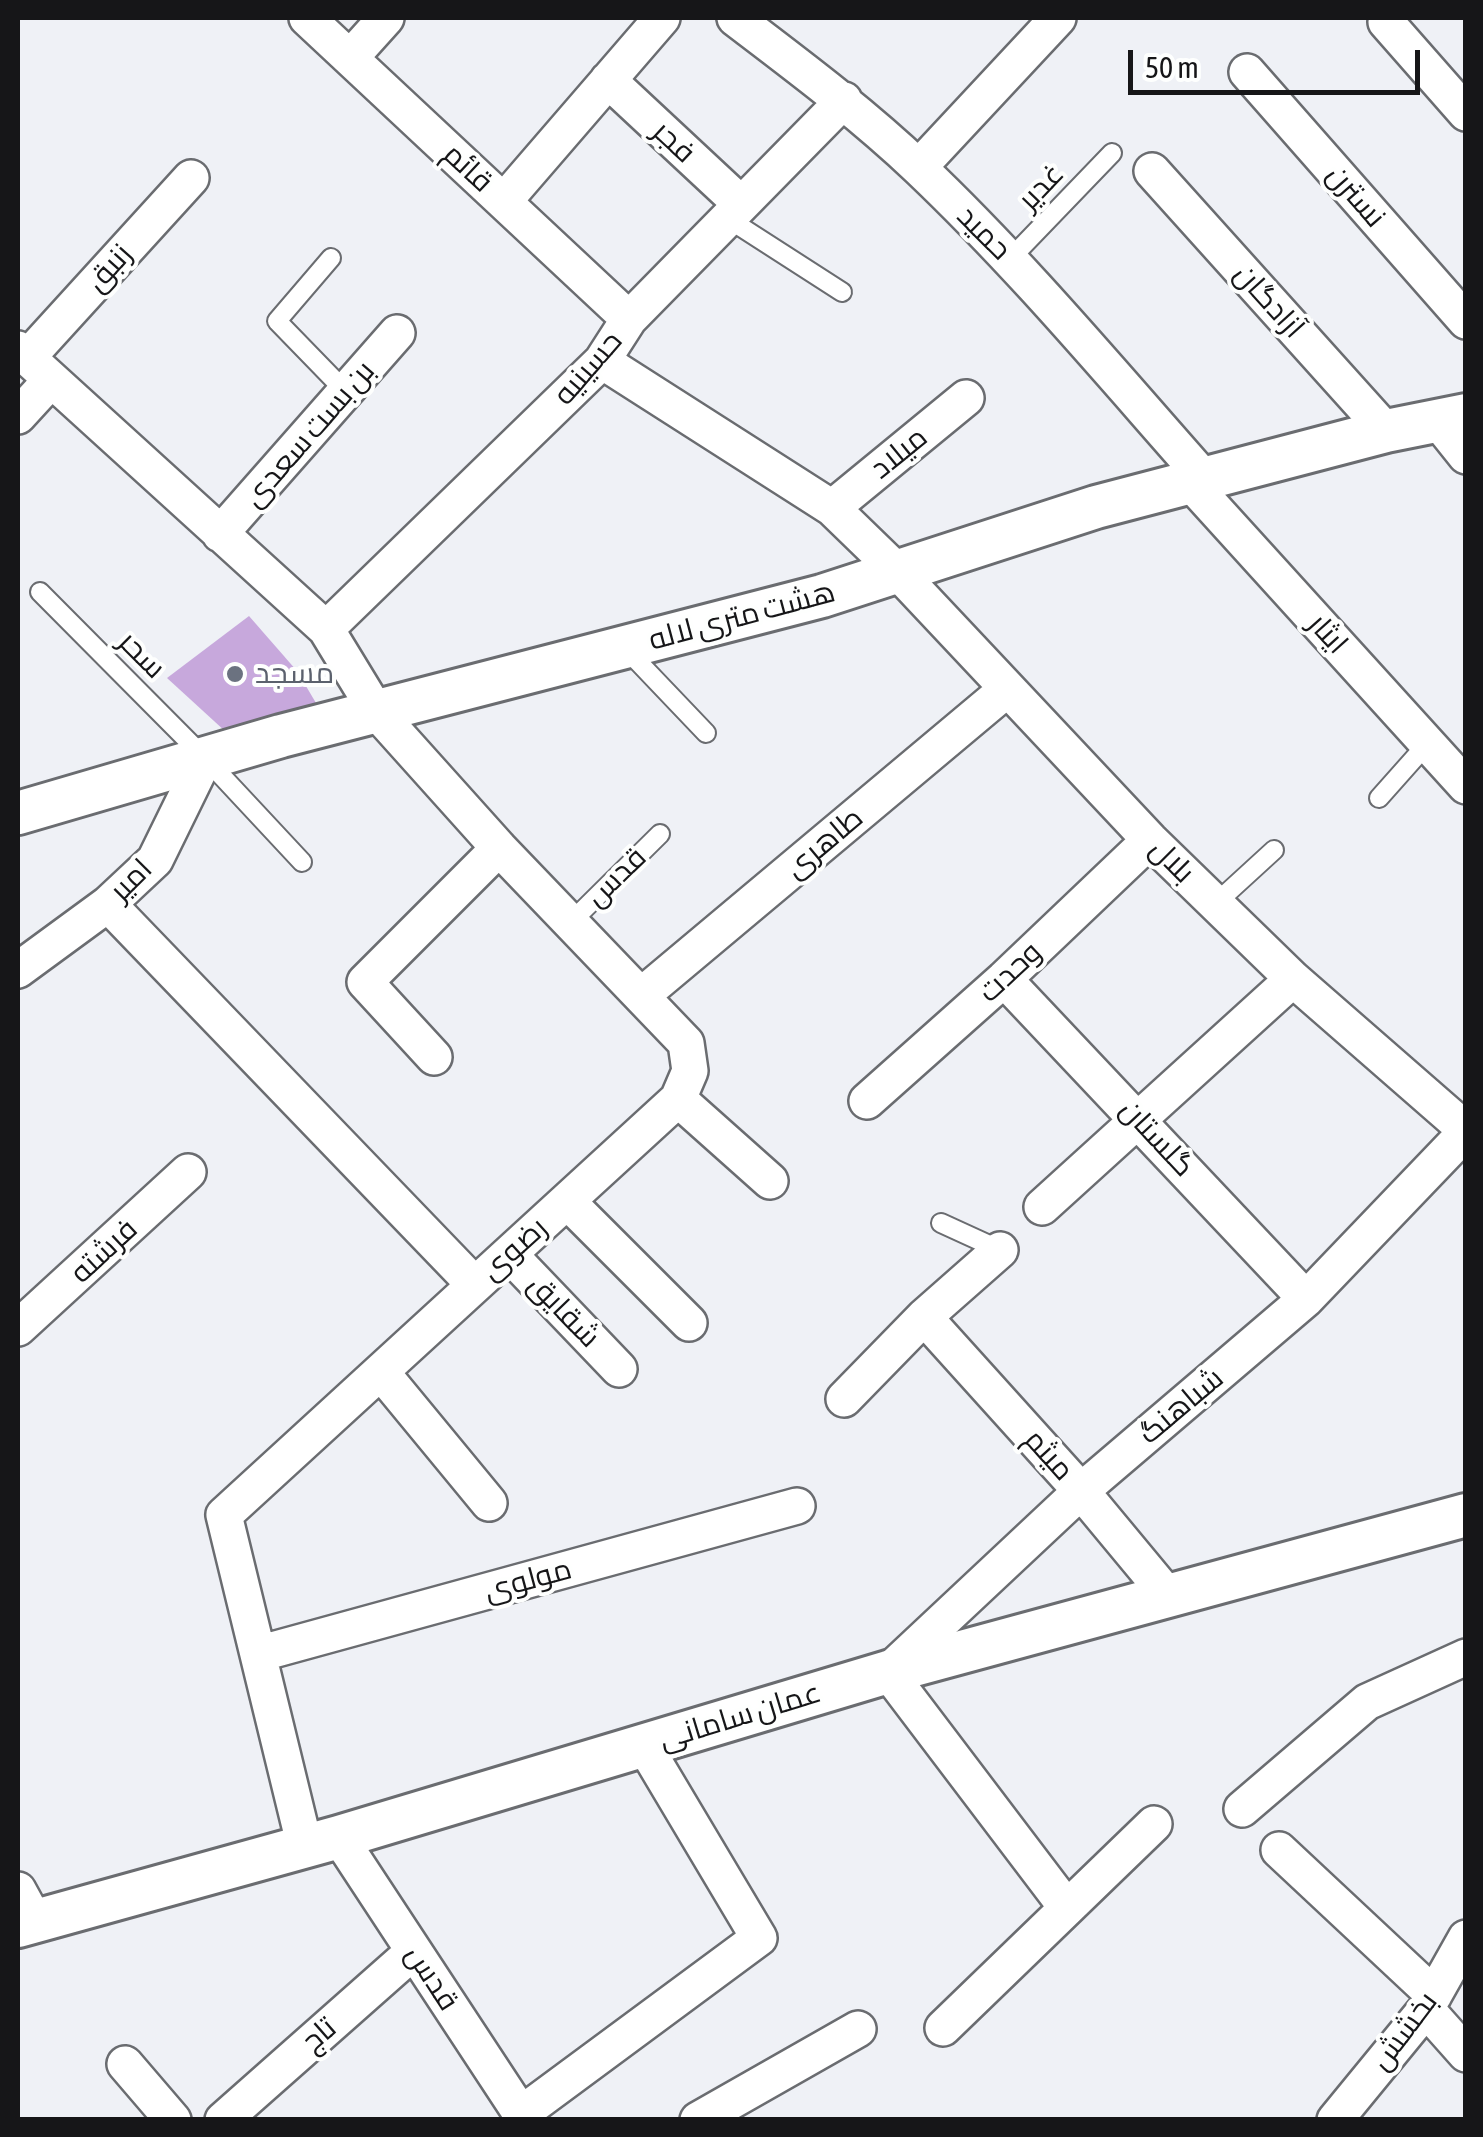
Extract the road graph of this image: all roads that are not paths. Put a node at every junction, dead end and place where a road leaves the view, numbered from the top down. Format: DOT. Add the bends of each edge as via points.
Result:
graph roads {
  1 [pos="308,18"];
  2 [pos="386,18"];
  3 [pos="662,18"];
  4 [pos="735,18"];
  5 [pos="1058,18"];
  6 [pos="1386,22"];
  7 [pos="350,58"];
  8 [pos="1247,72"];
  9 [pos="608,80"];
  10 [pos="844,100"];
  11 [pos="1466,113"];
  12 [pos="1112,153"];
  13 [pos="918,168"];
  14 [pos="1152,172"];
  15 [pos="191,178"];
  16 [pos="504,202"];
  17 [pos="734,211"];
  18 [pos="331,258"];
  19 [pos="1010,259"];
  20 [pos="842,292"];
  21 [pos="628,319"];
  22 [pos="1466,321"];
  23 [pos="397,333"];
  24 [pos="602,360"];
  25 [pos="32,362"];
  26 [pos="346,392"];
  27 [pos="966,398"];
  28 [pos="18,416"];
  29 [pos="1452,418"];
  30 [pos="1386,431"];
  31 [pos="1466,456"];
  32 [pos="1197,480"];
  33 [pos="832,508"];
  34 [pos="220,534"];
  35 [pos="898,573"];
  36 [pos="40,592"];
  37 [pos="326,630"];
  38 [pos="624,647"];
  39 [pos="1006,690"];
  40 [pos="376,711"];
  41 [pos="706,733"];
  42 [pos="1427,744"];
  43 [pos="206,758"];
  44 [pos="1466,786"];
  45 [pos="1379,798"];
  46 [pos="18,813"];
  47 [pos="660,834"];
  48 [pos="1150,840"];
  49 [pos="499,848"];
  50 [pos="1274,850"];
  51 [pos="302,862"];
  52 [pos="108,904"];
  53 [pos="1216,904"];
  54 [pos="572,921"];
  55 [pos="18,970"];
  56 [pos="1004,979"];
  57 [pos="1293,979"];
  58 [pos="642,996"];
  59 [pos="434,1057"];
  60 [pos="678,1099"];
  61 [pos="868,1101"];
  62 [pos="1140,1119"];
  63 [pos="1466,1131"];
  64 [pos="188,1172"];
  65 [pos="770,1181"];
  66 [pos="567,1200"];
  67 [pos="1042,1208"];
  68 [pos="941,1223"];
  69 [pos="1000,1250"];
  70 [pos="509,1254"];
  71 [pos="475,1284"];
  72 [pos="1306,1298"];
  73 [pos="924,1318"];
  74 [pos="689,1323"];
  75 [pos="18,1328"];
  76 [pos="619,1368"];
  77 [pos="380,1372"];
  78 [pos="844,1399"];
  79 [pos="1081,1490"];
  80 [pos="489,1503"];
  81 [pos="798,1506"];
  82 [pos="1466,1515"];
  83 [pos="1168,1598"];
  84 [pos="258,1654"];
  85 [pos="1466,1657"];
  86 [pos="888,1672"];
  87 [pos="644,1745"];
  88 [pos="1242,1810"];
  89 [pos="1154,1824"];
  90 [pos="322,1842"];
  91 [pos="1279,1850"];
  92 [pos="1067,1908"];
  93 [pos="24,1913"];
  94 [pos="1466,1938"];
  95 [pos="414,1951"];
  96 [pos="1430,2002"];
  97 [pos="858,2028"];
  98 [pos="943,2028"];
  99 [pos="1466,2054"];
  100 [pos="126,2064"];
  101 [pos="523,2117"];
  102 [pos="173,2120"];
  103 [pos="223,2120"];
  104 [pos="698,2120"];
  105 [pos="1336,2120"];
  1 -- 7 [label="street, قائم"];
  2 -- 7 [label="street"];
  3 -- 9 [label="street"];
  4 -- 10 [label="street, حمید"];
  5 -- 13 [label="street"];
  6 -- 11 [label="street"];
  7 -- 16 [label="street, قائم"];
  8 -- 22 [label="street, نسترن"];
  9 -- 16 [label="street"];
  9 -- 17 [label="street, فجر"];
  10 -- 13 [label="street, حمید"];
  10 -- 17 [label="street, حسینیه"];
  12 -- 19 [label="lane, غدیر"];
  13 -- 19 [label="street, حمید"];
  14 -- 30 [label="street, آزادگان"];
  15 -- 25 [label="street, زنبق"];
  16 -- 21 [label="street, قائم"];
  17 -- 20 [label="lane"];
  17 -- 21 [label="street, حسینیه"];
  18 -- 26 [label="lane" via="277,320"];
  19 -- 32 [label="street, حمید"];
  21 -- 24 [label="street, حسینیه"];
  23 -- 26 [label="street, بن بست سعدی"];
  24 -- 33 [label="street, بلال"];
  24 -- 37 [label="street, حسینیه"];
  25 -- 28 [label="street"];
  25 -- 34 [label="street"];
  26 -- 34 [label="street, بن بست سعدی"];
  27 -- 33 [label="street, میلاد"];
  29 -- 30 [label="street, هشت متری لاله"];
  29 -- 31 [label="street"];
  30 -- 32 [label="street, هشت متری لاله"];
  32 -- 35 [label="street, هشت متری لاله"];
  32 -- 42 [label="street, ایثار"];
  33 -- 35 [label="street, بلال"];
  34 -- 37 [label="street"];
  35 -- 38 [label="street, هشت متری لاله"];
  35 -- 39 [label="street, بلال"];
  36 -- 43 [label="lane, سحر"];
  37 -- 40 [label="street"];
  38 -- 40 [label="street, هشت متری لاله"];
  38 -- 41 [label="lane"];
  39 -- 48 [label="street, بلال"];
  39 -- 58 [label="street, طاهری"];
  40 -- 43 [label="street, هشت متری لاله"];
  40 -- 49 [label="street"];
  42 -- 44 [label="street, ایثار"];
  42 -- 45 [label="lane"];
  43 -- 46 [label="street, هشت متری لاله"];
  43 -- 51 [label="lane, سحر"];
  43 -- 52 [label="street, امیر" via="154,860"];
  47 -- 54 [label="lane, قدس"];
  48 -- 53 [label="street, بلال"];
  48 -- 56 [label="street, وحدت"];
  49 -- 54 [label="street"];
  49 -- 59 [label="street" via="365,982"];
  50 -- 53 [label="lane"];
  52 -- 55 [label="street, امیر"];
  52 -- 71 [label="street"];
  53 -- 57 [label="street, بلال"];
  54 -- 58 [label="street"];
  56 -- 61 [label="street, وحدت"];
  56 -- 62 [label="street, گلستان"];
  57 -- 62 [label="street"];
  57 -- 63 [label="street, بلال"];
  58 -- 60 [label="street" via="686,1043 690,1071"];
  60 -- 65 [label="street"];
  60 -- 66 [label="street, رضوی"];
  62 -- 67 [label="street"];
  62 -- 72 [label="street, گلستان"];
  63 -- 72 [label="street, شباهنگ"];
  64 -- 75 [label="street, فرشته"];
  66 -- 70 [label="street, رضوی"];
  66 -- 74 [label="street"];
  68 -- 69 [label="lane"];
  69 -- 73 [label="street"];
  70 -- 71 [label="street, رضوی"];
  70 -- 76 [label="street, شقایق"];
  71 -- 77 [label="street, رضوی"];
  72 -- 79 [label="street, شباهنگ"];
  73 -- 78 [label="street"];
  73 -- 79 [label="street, میثم"];
  77 -- 80 [label="street"];
  77 -- 84 [label="street, رضوی" via="224,1515"];
  79 -- 83 [label="street, میثم"];
  79 -- 86 [label="street, شباهنگ"];
  81 -- 84 [label="street, مولوی"];
  82 -- 83 [label="street, عمان سامانی"];
  83 -- 86 [label="street, عمان سامانی"];
  84 -- 90 [label="street, رضوی"];
  85 -- 88 [label="street" via="1368,1702"];
  86 -- 87 [label="street, عمان سامانی"];
  86 -- 92 [label="street"];
  87 -- 90 [label="street, عمان سامانی"];
  87 -- 101 [label="street" via="759,1938"];
  89 -- 92 [label="street"];
  90 -- 93 [label="street, عمان سامانی"];
  90 -- 95 [label="street, قدس"];
  91 -- 96 [label="street"];
  92 -- 98 [label="street"];
  94 -- 96 [label="street, بخشش"];
  95 -- 101 [label="street, قدس"];
  95 -- 103 [label="street, تاج"];
  96 -- 99 [label="street"];
  96 -- 105 [label="street, بخشش"];
  97 -- 104 [label="street"];
  100 -- 102 [label="street"];
}
